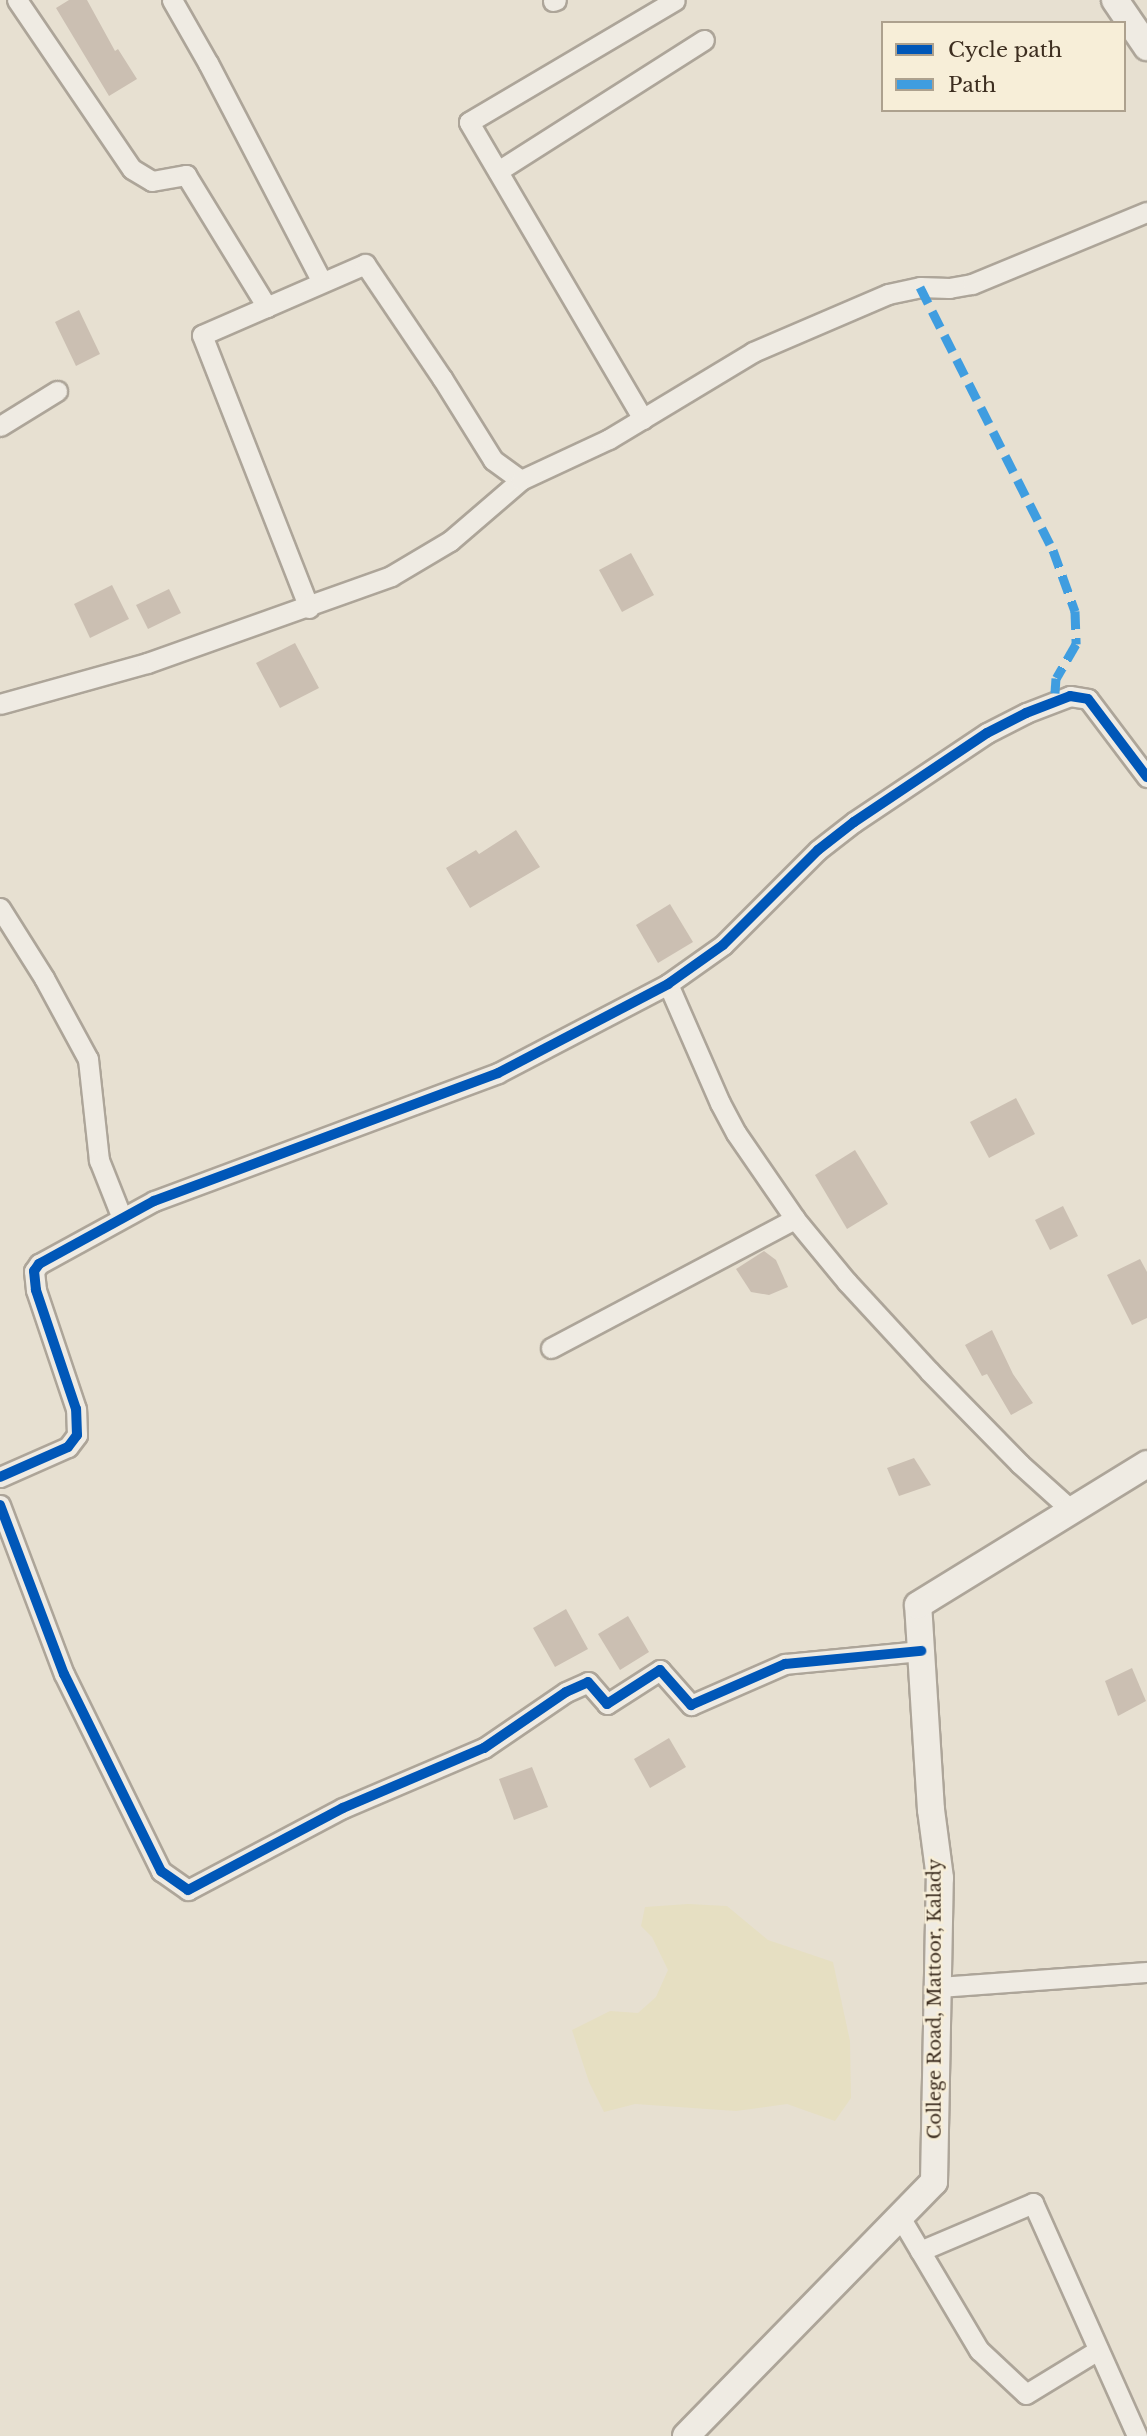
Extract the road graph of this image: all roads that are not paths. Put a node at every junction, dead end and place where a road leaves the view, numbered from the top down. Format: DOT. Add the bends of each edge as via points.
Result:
graph roads {
  1 [pos="17,0"];
  2 [pos="172,0"];
  3 [pos="675,0"];
  4 [pos="1115,0"];
  5 [pos="704,40"];
  6 [pos="1147,47"];
  7 [pos="498,171"];
  8 [pos="1147,212"];
  9 [pos="322,282"];
  10 [pos="267,307"];
  11 [pos="57,391"];
  12 [pos="643,419"];
  13 [pos="0,426"];
  14 [pos="521,480"];
  15 [pos="309,608"];
  16 [pos="0,704"];
  17 [pos="1147,777"];
  18 [pos="0,908"];
  19 [pos="668,984"];
  20 [pos="122,1218"];
  21 [pos="795,1219"];
  22 [pos="551,1348"];
  23 [pos="1147,1464"];
  24 [pos="0,1477"];
  25 [pos="0,1505"];
  26 [pos="1071,1510"];
  27 [pos="921,1651"];
  28 [pos="1147,1972"];
  29 [pos="937,1987"];
  30 [pos="900,2217"];
  31 [pos="920,2252"];
  32 [pos="1098,2350"];
  33 [pos="686,2436"];
  34 [pos="1138,2436"];
  1 -- 10 [label="street" via="132,169 152,181 186,175"];
  2 -- 9 [label="street"];
  3 -- 7 [label="street" via="469,122"];
  4 -- 6 [label="street"];
  5 -- 7 [label="street"];
  7 -- 12 [label="street"];
  8 -- 12 [label="street" via="972,284 888,294 753,352"];
  9 -- 10 [label="street"];
  9 -- 14 [label="street" via="365,264 493,460"];
  10 -- 15 [label="street" via="202,335"];
  11 -- 13 [label="street"];
  12 -- 14 [label="street"];
  14 -- 15 [label="street" via="417,563"];
  15 -- 16 [label="street" via="147,663"];
  17 -- 19 [label="street" via="1088,699 1070,696 1026,713 987,733 854,822 818,850 723,945"];
  18 -- 20 [label="street" via="88,1059 99,1160"];
  19 -- 20 [label="street" via="498,1073 322,1136 154,1201"];
  19 -- 21 [label="street" via="736,1133"];
  20 -- 24 [label="street" via="45,1260 34,1271 76,1409 77,1435 68,1447"];
  21 -- 22 [label="street"];
  21 -- 26 [label="street" via="929,1371"];
  23 -- 26 [label="street, College Road, Mattoor, Kalady"];
  25 -- 27 [label="street" via="70,1686 161,1871 188,1890 344,1808 484,1748 588,1682 607,1704 660,1670 691,1705 785,1664"];
  26 -- 27 [label="street, College Road, Mattoor, Kalady" via="918,1605"];
  27 -- 29 [label="street, College Road, Mattoor, Kalady" via="940,1878"];
  28 -- 29 [label="street"];
  29 -- 30 [label="street, College Road, Mattoor, Kalady" via="933,2182"];
  30 -- 31 [label="street"];
  30 -- 33 [label="street, College Road, Mattoor, Kalady"];
  31 -- 32 [label="street" via="979,2350 1026,2394"];
  31 -- 32 [label="street" via="1033,2203"];
  32 -- 34 [label="street"];
}
